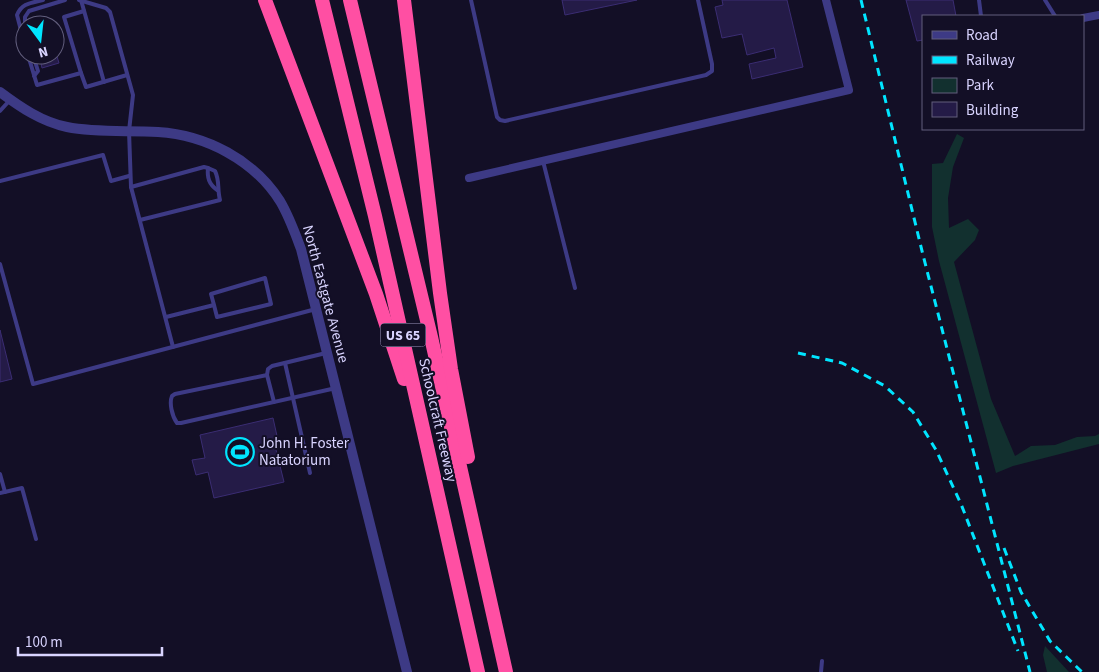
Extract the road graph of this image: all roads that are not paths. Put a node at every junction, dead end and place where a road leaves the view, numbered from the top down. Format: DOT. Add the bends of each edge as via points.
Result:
graph roads {
  1 [pos="42,0"];
  2 [pos="65,0"];
  3 [pos="80,0"];
  4 [pos="265,0"];
  5 [pos="322,0"];
  6 [pos="350,0"];
  7 [pos="404,0"];
  8 [pos="471,0"];
  9 [pos="698,0"];
  10 [pos="826,0"];
  11 [pos="978,0"];
  12 [pos="1045,0"];
  13 [pos="84,11"];
  14 [pos="17,15"];
  15 [pos="26,15"];
  16 [pos="981,15"];
  17 [pos="1054,15"];
  18 [pos="1099,15"];
  19 [pos="1084,18"];
  20 [pos="31,65"];
  21 [pos="36,65"];
  22 [pos="81,73"];
  23 [pos="127,75"];
  24 [pos="34,76"];
  25 [pos="104,82"];
  26 [pos="0,92"];
  27 [pos="10,100"];
  28 [pos="0,111"];
  29 [pos="129,131"];
  30 [pos="543,161"];
  31 [pos="208,168"];
  32 [pos="130,176"];
  33 [pos="468,178"];
  34 [pos="0,180"];
  35 [pos="131,187"];
  36 [pos="217,190"];
  37 [pos="140,220"];
  38 [pos="0,264"];
  39 [pos="575,288"];
  40 [pos="214,305"];
  41 [pos="316,309"];
  42 [pos="166,317"];
  43 [pos="173,347"];
  44 [pos="327,353"];
  45 [pos="285,363"];
  46 [pos="267,375"];
  47 [pos="336,388"];
  48 [pos="293,398"];
  49 [pos="274,402"];
  50 [pos="310,473"];
  51 [pos="0,474"];
  52 [pos="2,493"];
  53 [pos="474,524"];
  54 [pos="36,539"];
  55 [pos="450,542"];
  56 [pos="822,661"];
  57 [pos="407,672"];
  58 [pos="478,672"];
  59 [pos="506,672"];
  60 [pos="821,672"];
  1 -- 14 [label="lane" via="25,4"];
  2 -- 15 [label="lane" via="29,11"];
  3 -- 13 [label="lane"];
  3 -- 23 [label="lane" via="110,12"];
  4 -- 55 [label="highway" via="387,325"];
  5 -- 55 [label="highway, Schoolcraft Freeway / US 65"];
  6 -- 53 [label="highway, Schoolcraft Freeway / US 65"];
  7 -- 53 [label="highway" via="446,331 476,491"];
  8 -- 9 [label="lane" via="497,117 505,122 706,75 712,71 712,64"];
  10 -- 30 [label="street" via="849,90"];
  11 -- 16 [label="lane"];
  12 -- 17 [label="lane"];
  13 -- 22 [label="lane" via="64,17"];
  13 -- 25 [label="lane"];
  18 -- 19 [label="street"];
  20 -- 24 [label="lane"];
  21 -- 24 [label="lane" via="38,71"];
  22 -- 24 [label="lane" via="37,85"];
  22 -- 25 [label="lane" via="86,87"];
  23 -- 25 [label="lane"];
  23 -- 29 [label="lane" via="133,95"];
  26 -- 27 [label="street, North Eastgate Avenue"];
  27 -- 28 [label="lane"];
  27 -- 29 [label="street, North Eastgate Avenue" via="35,116 66,127"];
  29 -- 32 [label="lane"];
  29 -- 41 [label="street, North Eastgate Avenue" via="188,136 242,161 262,179 280,200 292,224"];
  30 -- 33 [label="street"];
  30 -- 39 [label="lane"];
  31 -- 35 [label="lane"];
  31 -- 36 [label="lane" via="210,184"];
  31 -- 36 [label="lane" via="218,176"];
  32 -- 34 [label="lane" via="111,181 103,155"];
  32 -- 35 [label="lane"];
  35 -- 37 [label="lane"];
  36 -- 37 [label="lane" via="220,200"];
  37 -- 42 [label="lane"];
  38 -- 43 [label="lane" via="33,384"];
  40 -- 40 [label="lane" via="217,317 271,304 265,278 211,294"];
  40 -- 42 [label="lane"];
  41 -- 43 [label="lane"];
  41 -- 44 [label="street, North Eastgate Avenue"];
  42 -- 43 [label="lane"];
  44 -- 45 [label="lane"];
  44 -- 47 [label="street, North Eastgate Avenue"];
  45 -- 46 [label="lane" via="272,366"];
  45 -- 48 [label="lane"];
  46 -- 49 [label="lane"];
  46 -- 49 [label="lane" via="175,394 170,400 174,419 181,423"];
  47 -- 48 [label="lane"];
  47 -- 57 [label="street, North Eastgate Avenue"];
  48 -- 49 [label="lane"];
  48 -- 50 [label="lane"];
  51 -- 52 [label="lane"];
  52 -- 54 [label="lane" via="22,488"];
  53 -- 59 [label="highway, Schoolcraft Freeway / US 65"];
  55 -- 58 [label="highway, Schoolcraft Freeway / US 65"];
  56 -- 60 [label="lane"];
}
